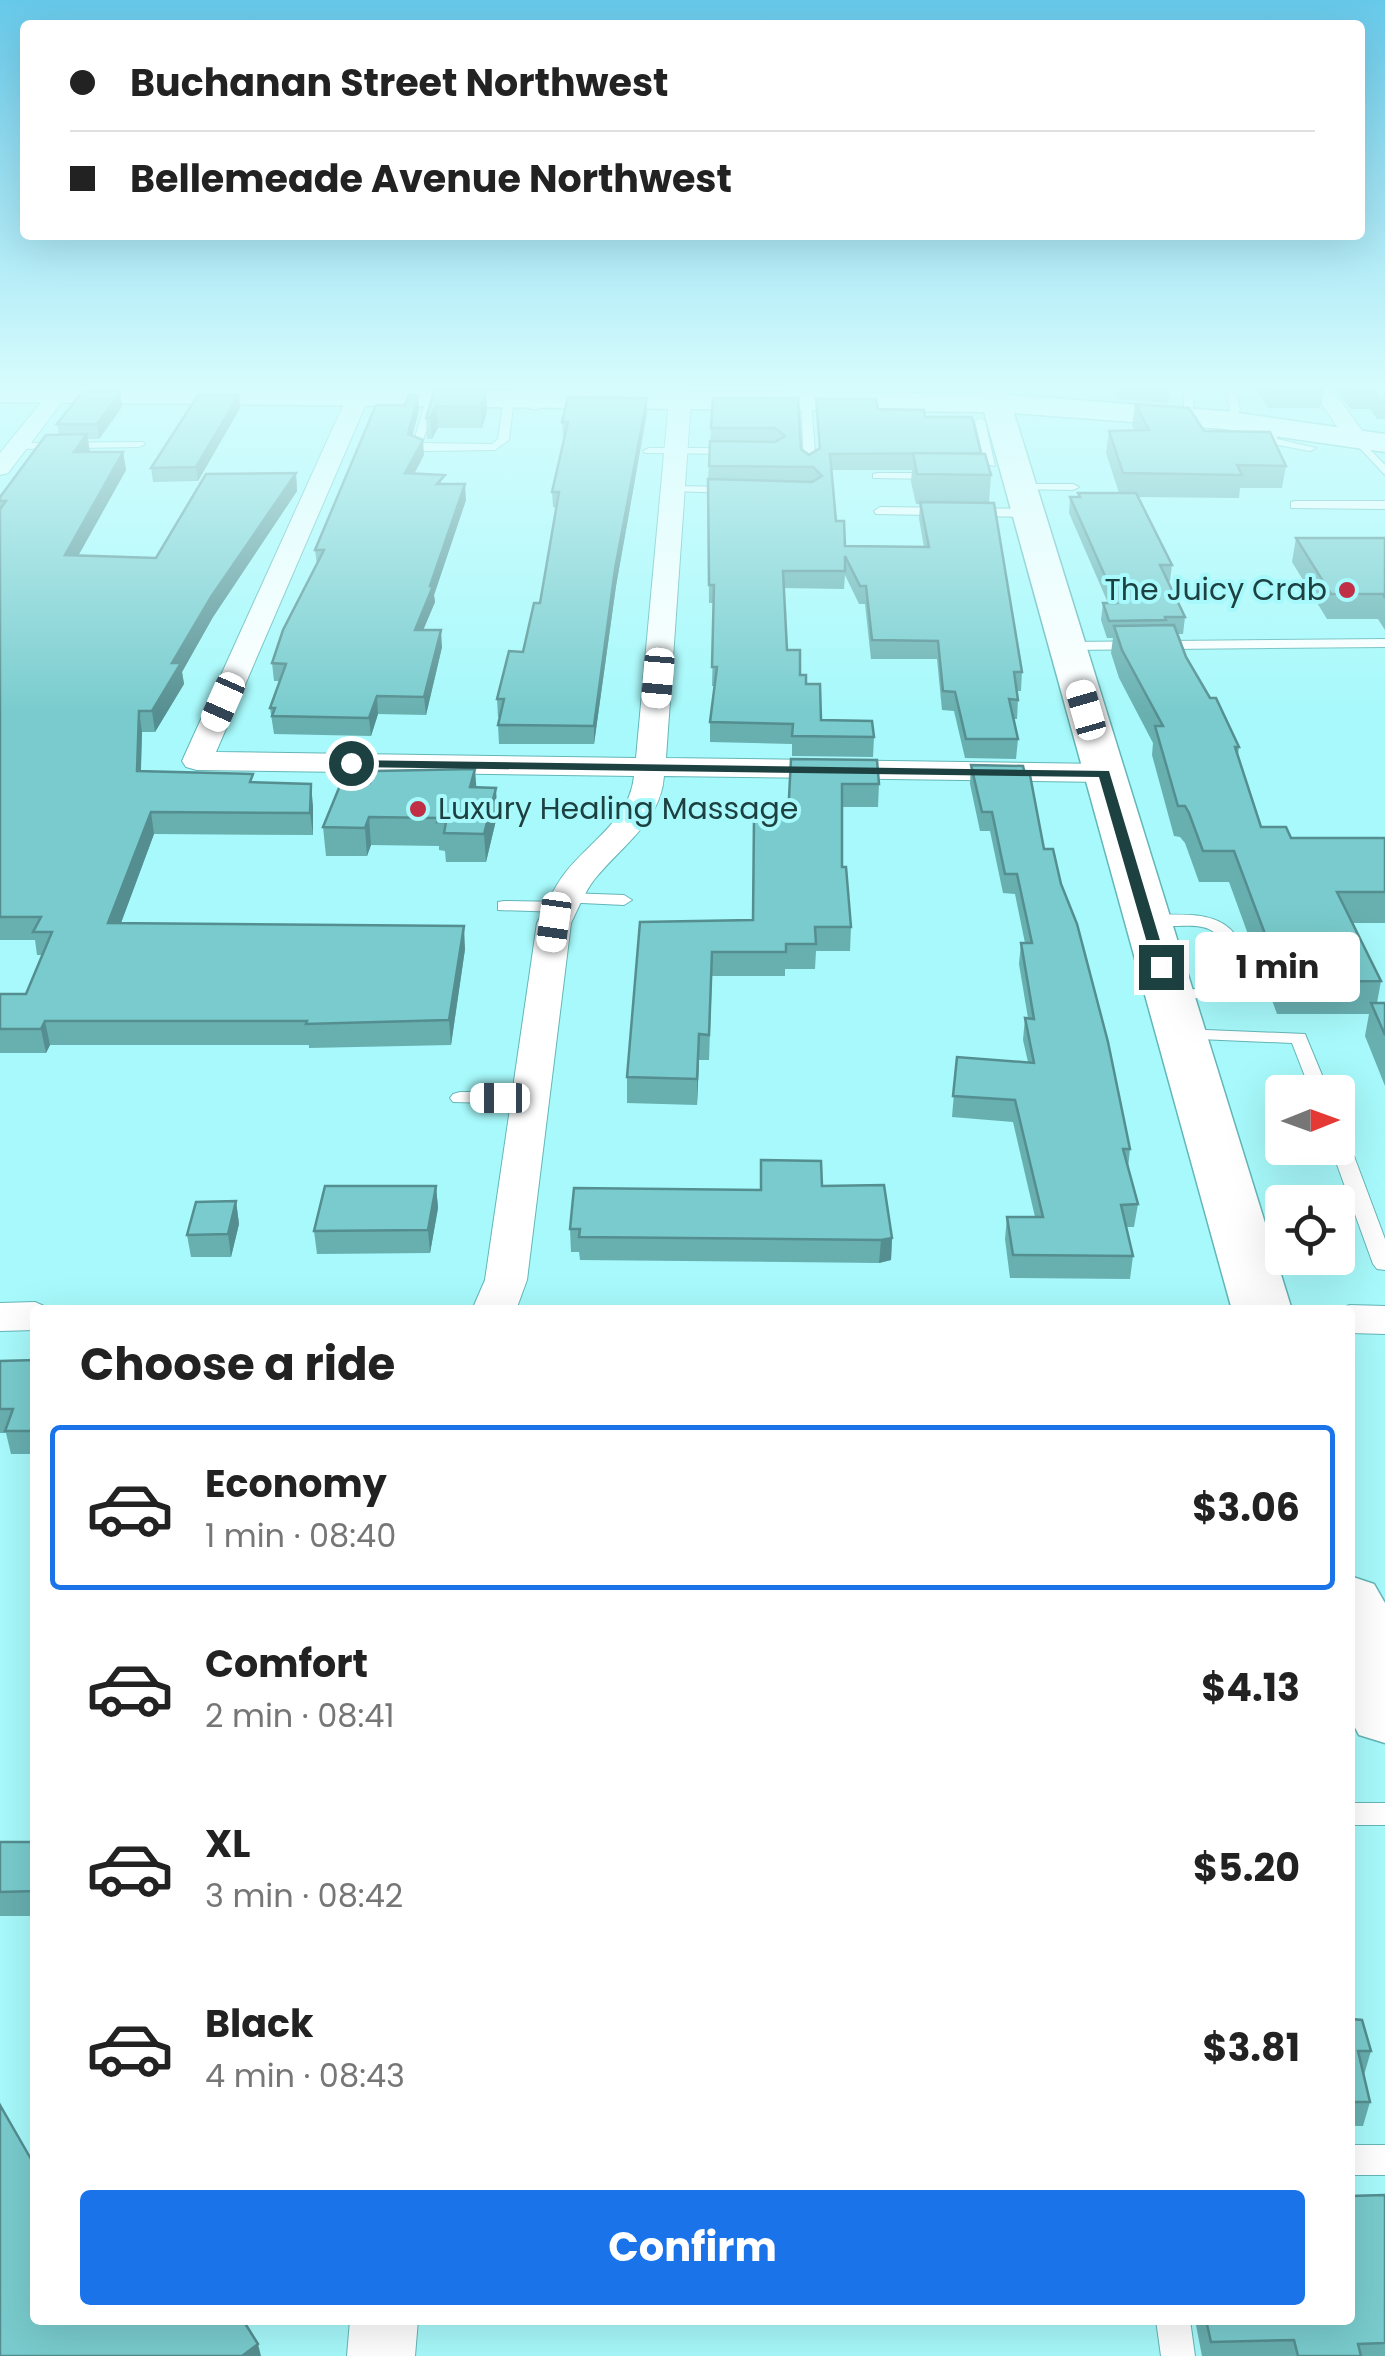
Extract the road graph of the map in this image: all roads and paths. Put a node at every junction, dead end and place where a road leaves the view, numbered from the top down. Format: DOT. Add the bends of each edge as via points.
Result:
graph roads {
  1 [pos="308,496"];
  2 [pos="673,496"];
  3 [pos="949,496"];
  4 [pos="1013,496"];
  5 [pos="1385,505"];
  6 [pos="1296,506"];
  7 [pos="880,511"];
  8 [pos="1067,646"];
  9 [pos="1383,646"];
  10 [pos="651,767"];
  11 [pos="1104,774"];
  12 [pos="624,900"];
  13 [pos="565,902"];
  14 [pos="504,906"];
  15 [pos="1147,920"];
  16 [pos="1175,1015"];
  17 [pos="1313,1075"];
  18 [pos="460,1098"];
  19 [pos="530,1098"];
  20 [pos="1347,1165"];
  21 [pos="1384,1264"];
  22 [pos="496,1305"];
  23 [pos="1261,1305"];
  24 [pos="0,1316"];
  25 [pos="30,1316"];
  26 [pos="1355,1319"];
  27 [pos="1385,1320"];
  28 [pos="1355,1814"];
  29 [pos="1385,1814"];
  30 [pos="1355,2160"];
  31 [pos="1385,2160"];
  32 [pos="384,2325"];
  33 [pos="1174,2325"];
  34 [pos="381,2356"];
  35 [pos="1178,2356"];
  1 -- 10 [label="street" via="197,761"];
  2 -- 10 [label="street"];
  3 -- 7 [label="lane"];
  4 -- 8 [label="main road"];
  5 -- 6 [label="lane"];
  8 -- 9 [label="lane"];
  8 -- 11 [label="main road"];
  10 -- 11 [label="street"];
  10 -- 13 [label="street" via="637,815 577,879"];
  11 -- 15 [label="main road"];
  12 -- 13 [label="lane"];
  13 -- 14 [label="lane"];
  13 -- 19 [label="street" via="554,922"];
  15 -- 16 [label="main road"];
  15 -- 16 [label="lane" via="1190,921 1224,931 1240,960 1244,974 1229,992"];
  16 -- 17 [label="lane" via="1299,1038"];
  16 -- 23 [label="main road"];
  18 -- 19 [label="lane"];
  19 -- 22 [label="street" via="506,1280"];
  20 -- 21 [label="lane"];
  24 -- 25 [label="street"];
  26 -- 27 [label="street"];
  28 -- 29 [label="lane"];
  30 -- 31 [label="lane"];
  32 -- 34 [label="street"];
  33 -- 35 [label="lane"];
}
